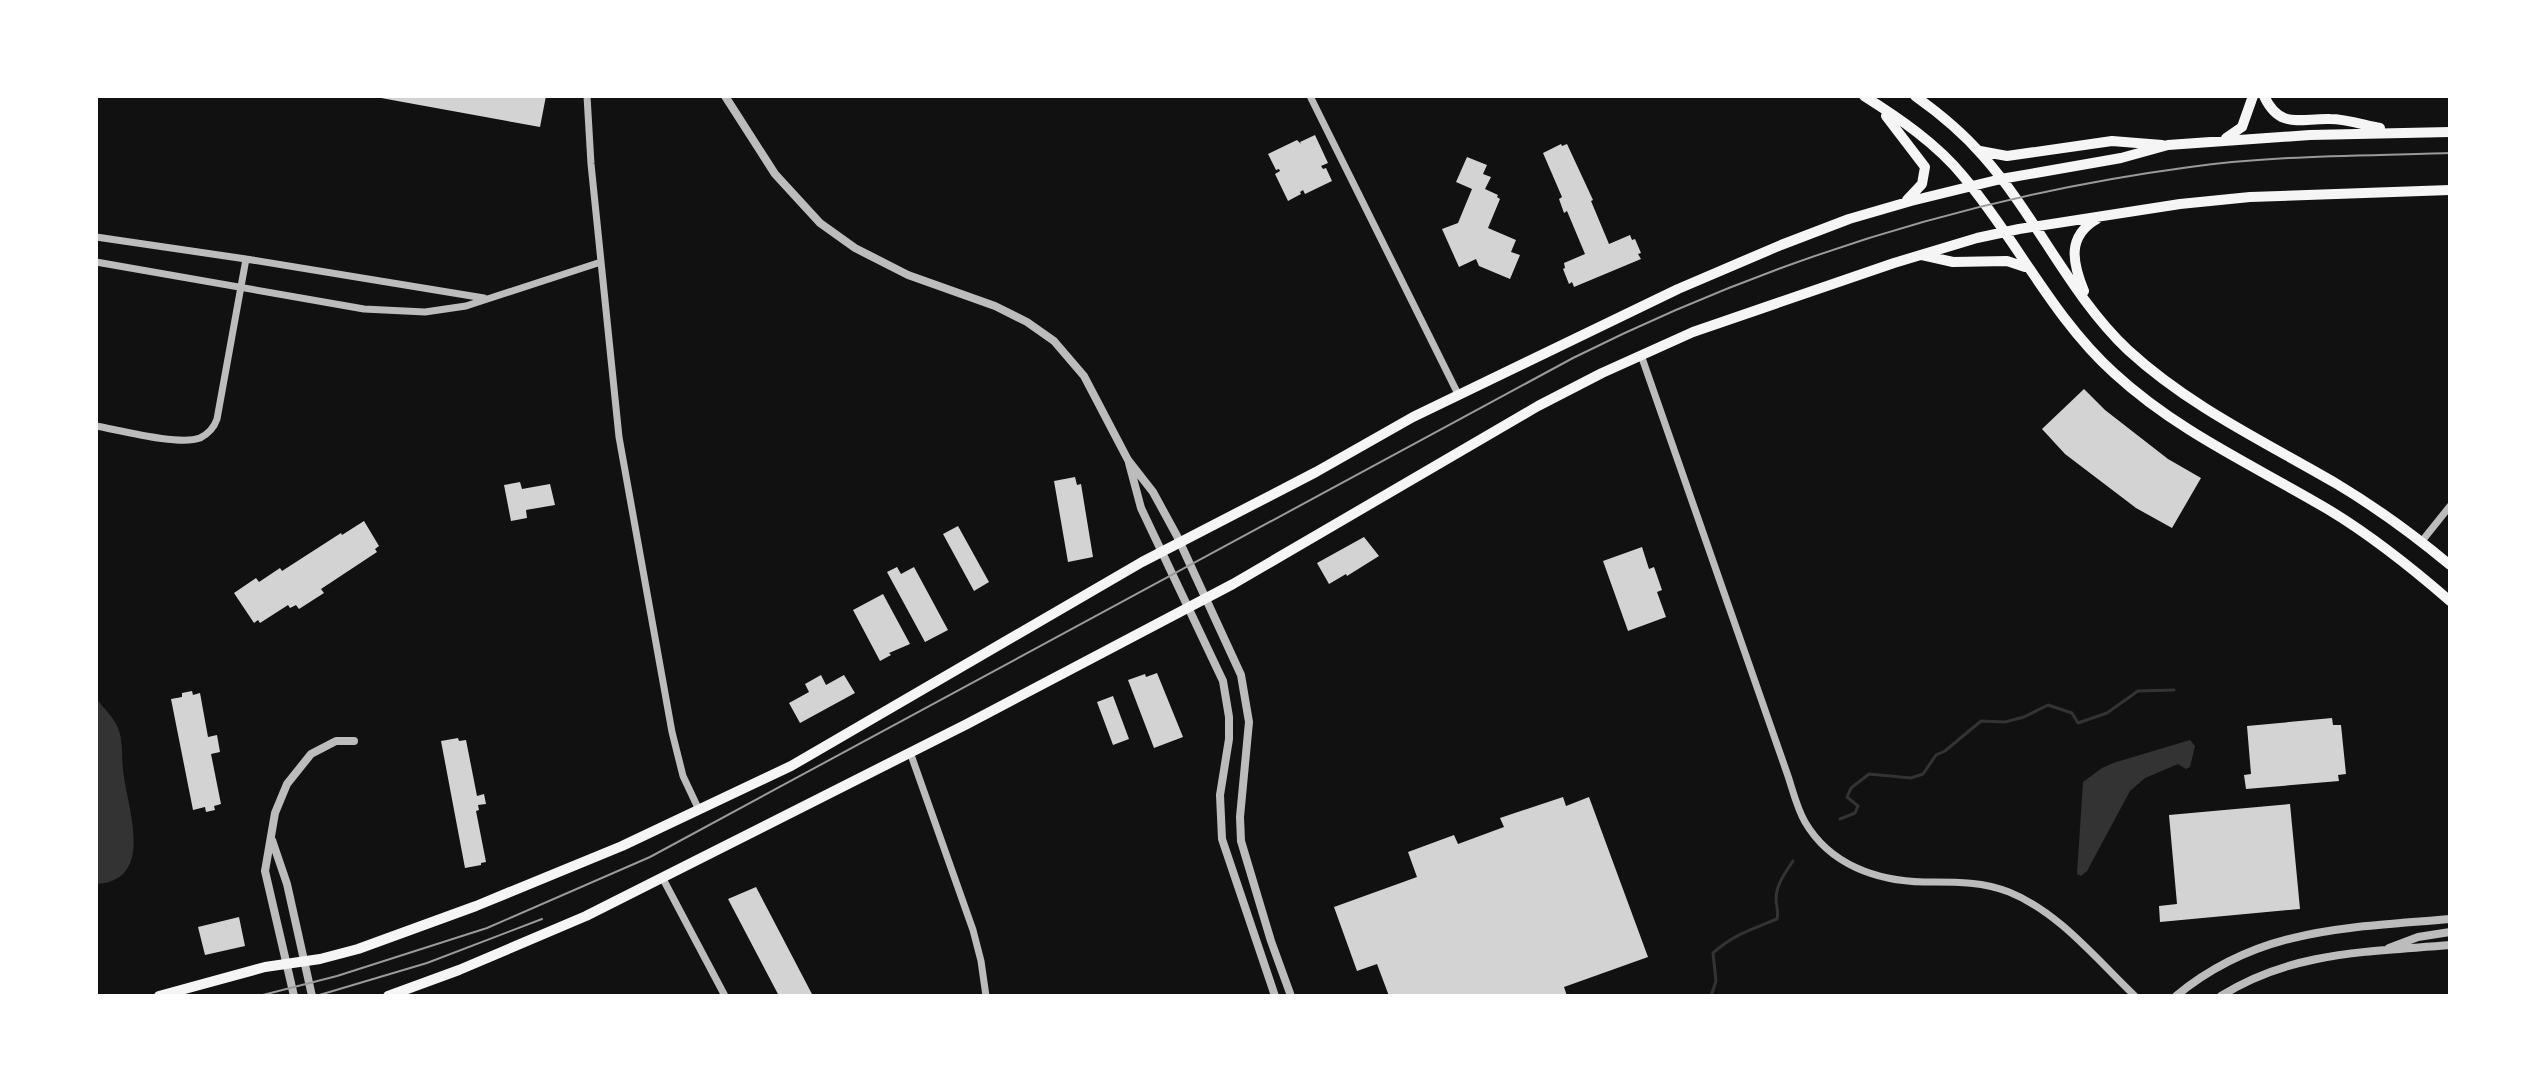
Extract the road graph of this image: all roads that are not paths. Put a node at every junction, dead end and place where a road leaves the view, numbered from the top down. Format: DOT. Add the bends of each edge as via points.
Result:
graph roads {
  1 [pos="587,96"];
  2 [pos="725,96"];
  3 [pos="1310,96"];
  4 [pos="1915,96"];
  5 [pos="2253,96"];
  6 [pos="2264,96"];
  7 [pos="1866,97"];
  8 [pos="2402,132"];
  9 [pos="2450,132"];
  10 [pos="2220,140"];
  11 [pos="2168,145"];
  12 [pos="1973,146"];
  13 [pos="2001,179"];
  14 [pos="1972,187"];
  15 [pos="2450,190"];
  16 [pos="1900,204"];
  17 [pos="2103,216"];
  18 [pos="2034,227"];
  19 [pos="2004,232"];
  20 [pos="96,237"];
  21 [pos="1920,255"];
  22 [pos="246,259"];
  23 [pos="96,262"];
  24 [pos="601,262"];
  25 [pos="2030,271"];
  26 [pos="241,287"];
  27 [pos="487,299"];
  28 [pos="2091,308"];
  29 [pos="1641,355"];
  30 [pos="1458,394"];
  31 [pos="96,426"];
  32 [pos="1128,460"];
  33 [pos="2450,506"];
  34 [pos="1180,541"];
  35 [pos="2422,541"];
  36 [pos="1162,551"];
  37 [pos="2450,565"];
  38 [pos="1205,597"];
  39 [pos="2450,601"];
  40 [pos="1187,606"];
  41 [pos="354,741"];
  42 [pos="910,752"];
  43 [pos="699,810"];
  44 [pos="272,840"];
  45 [pos="662,877"];
  46 [pos="2450,919"];
  47 [pos="2450,932"];
  48 [pos="2450,945"];
  49 [pos="2381,951"];
  50 [pos="305,961"];
  51 [pos="286,964"];
  52 [pos="311,993"];
  53 [pos="294,995"];
  54 [pos="159,996"];
  55 [pos="388,996"];
  56 [pos="725,996"];
  57 [pos="986,996"];
  58 [pos="1275,996"];
  59 [pos="1291,996"];
  60 [pos="2135,996"];
  61 [pos="2176,996"];
  62 [pos="2221,996"];
  1 -- 24 [label="street"];
  2 -- 32 [label="street" via="775,174 832,232 924,282 1008,312 1054,341 1084,376"];
  3 -- 30 [label="street"];
  4 -- 12 [label="main road"];
  5 -- 10 [label="main road" via="2242,127"];
  6 -- 8 [label="main road" via="2275,113 2289,121 2331,119"];
  7 -- 14 [label="main road" via="1936,149"];
  7 -- 16 [label="main road" via="1924,164 1922,184"];
  8 -- 9 [label="main road"];
  8 -- 10 [label="main road"];
  10 -- 11 [label="main road"];
  11 -- 12 [label="main road" via="2112,141 2007,156"];
  11 -- 13 [label="main road"];
  12 -- 13 [label="main road"];
  13 -- 14 [label="main road"];
  13 -- 18 [label="main road"];
  14 -- 16 [label="main road"];
  14 -- 19 [label="main road"];
  15 -- 17 [label="main road" via="2250,197"];
  16 -- 30 [label="main road" via="1737,263"];
  17 -- 18 [label="main road"];
  17 -- 28 [label="main road" via="2083,228 2073,252"];
  18 -- 19 [label="main road"];
  18 -- 28 [label="main road"];
  19 -- 21 [label="main road"];
  19 -- 25 [label="main road"];
  20 -- 22 [label="street"];
  21 -- 25 [label="main road" via="1953,262 2013,262"];
  21 -- 29 [label="main road" via="1756,309"];
  22 -- 26 [label="street"];
  22 -- 27 [label="street"];
  23 -- 26 [label="street"];
  24 -- 27 [label="street"];
  24 -- 43 [label="street" via="633,523 679,760"];
  25 -- 39 [label="main road" via="2079,337 2149,403 2365,533"];
  26 -- 27 [label="street" via="386,311 443,311"];
  26 -- 31 [label="street" via="217,419 209,431 197,439 178,439"];
  28 -- 35 [label="main road" via="2166,382 2362,499"];
  29 -- 38 [label="main road" via="1538,406"];
  29 -- 60 [label="street" via="1811,832 1840,859 1870,874 1900,881 1976,884 2020,897 2056,921"];
  30 -- 34 [label="main road"];
  32 -- 34 [label="street"];
  32 -- 36 [label="street" via="1135,494"];
  33 -- 35 [label="street"];
  34 -- 36 [label="main road"];
  34 -- 38 [label="street"];
  35 -- 37 [label="main road"];
  36 -- 40 [label="street"];
  36 -- 43 [label="main road" via="791,766"];
  38 -- 40 [label="main road"];
  38 -- 59 [label="street" via="1235,657 1247,698 1241,841"];
  40 -- 42 [label="main road"];
  40 -- 58 [label="street" via="1226,694 1229,739 1220,795 1222,839"];
  41 -- 44 [label="street" via="318,748 296,771 280,798"];
  42 -- 45 [label="main road"];
  42 -- 57 [label="street" via="973,930"];
  43 -- 50 [label="main road" via="476,906 358,949"];
  44 -- 50 [label="street"];
  44 -- 51 [label="street" via="265,871"];
  45 -- 55 [label="main road" via="552,931"];
  45 -- 56 [label="street"];
  46 -- 61 [label="street" via="2276,940 2233,958"];
  47 -- 49 [label="street"];
  48 -- 49 [label="street"];
  49 -- 62 [label="street" via="2280,967"];
  50 -- 51 [label="main road"];
  50 -- 52 [label="street"];
  51 -- 53 [label="street"];
  51 -- 54 [label="main road"];
}
